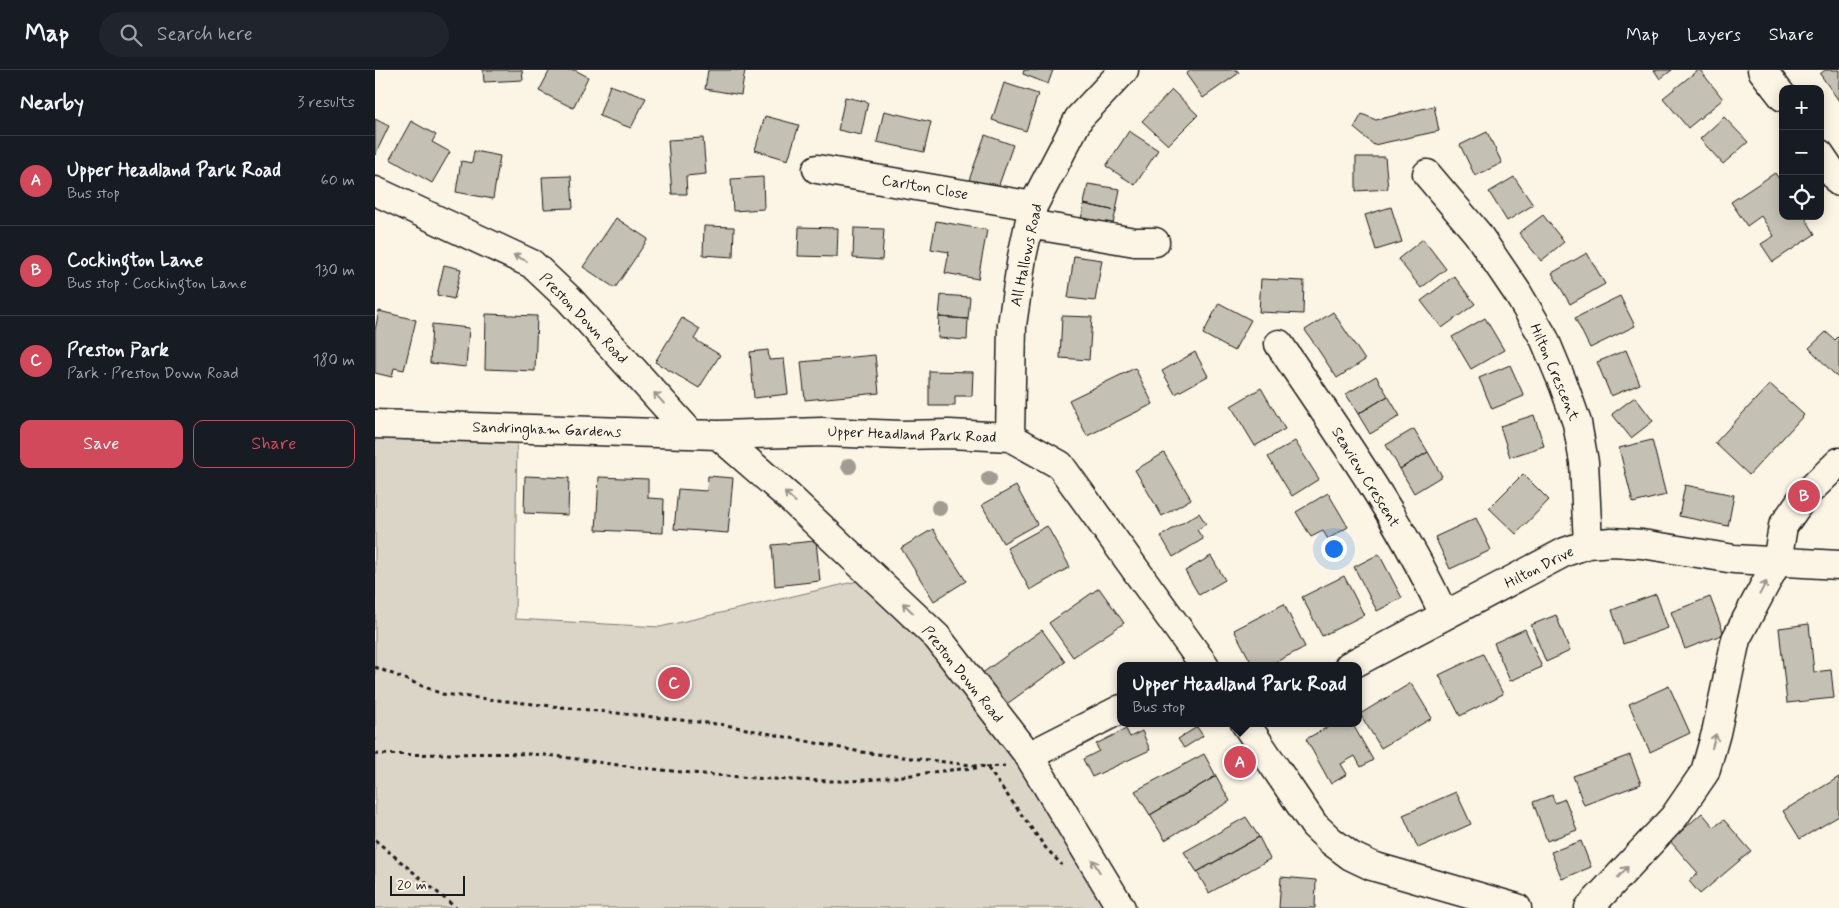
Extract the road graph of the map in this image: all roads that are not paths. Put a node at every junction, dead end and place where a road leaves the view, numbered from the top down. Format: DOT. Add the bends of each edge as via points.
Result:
graph roads {
  1 [pos="1124,70"];
  2 [pos="1762,70"];
  3 [pos="1779,92"];
  4 [pos="1824,160"];
  5 [pos="817,169"];
  6 [pos="1427,174"];
  7 [pos="1839,182"];
  8 [pos="375,190"];
  9 [pos="1031,215"];
  10 [pos="1155,242"];
  11 [pos="1279,344"];
  12 [pos="375,424"];
  13 [pos="691,434"];
  14 [pos="718,435"];
  15 [pos="1010,437"];
  16 [pos="1839,462"];
  17 [pos="1588,544"];
  18 [pos="1777,562"];
  19 [pos="1839,565"];
  20 [pos="1444,615"];
  21 [pos="1202,662"];
  22 [pos="1356,662"];
  23 [pos="1117,711"];
  24 [pos="1248,727"];
  25 [pos="1029,756"];
  26 [pos="1121,908"];
  27 [pos="1517,908"];
  28 [pos="1589,908"];
  1 -- 9 [label="street, All Hallows Road" via="1079,118"];
  2 -- 3 [label="street"];
  4 -- 7 [label="street"];
  5 -- 9 [label="street, Carlton Close"];
  6 -- 17 [label="street, Hilton Crescent" via="1477,233 1544,338 1577,423 1584,462"];
  13 -- 8 [label="street, Preston Down Road, one-way" via="569,299 532,264"];
  9 -- 10 [label="street, Carlton Close" via="1135,242"];
  9 -- 15 [label="street, All Hallows Road" via="1012,326"];
  11 -- 20 [label="street, Seaview Crescent" via="1374,486 1424,572"];
  12 -- 13 [label="street, Sandringham Gardens"];
  13 -- 14 [label="street, Sandringham Gardens"];
  14 -- 15 [label="street, Upper Headland Park Road" via="822,432"];
  25 -- 14 [label="street, Preston Down Road, one-way" via="937,637 788,496"];
  15 -- 21 [label="street, Upper Headland Park Road" via="1060,465"];
  16 -- 18 [label="street" via="1804,496 1783,526"];
  17 -- 18 [label="street, Hilton Drive" via="1642,544 1735,560"];
  17 -- 20 [label="street, Hilton Drive" via="1565,552"];
  18 -- 19 [label="street, Hilton Drive"];
  28 -- 18 [label="street, one-way" via="1674,817 1705,772 1735,639"];
  20 -- 22 [label="street, Hilton Drive"];
  23 -- 25 [label="street"];
  24 -- 27 [label="street" via="1314,825 1351,856 1372,866"];
  26 -- 25 [label="street, Preston Down Road, one-way"];
}
